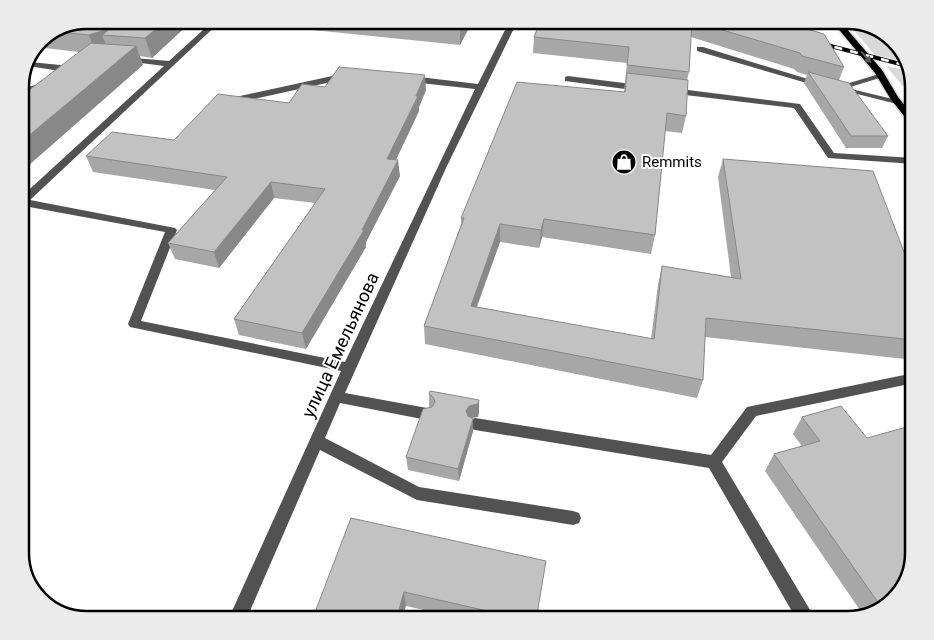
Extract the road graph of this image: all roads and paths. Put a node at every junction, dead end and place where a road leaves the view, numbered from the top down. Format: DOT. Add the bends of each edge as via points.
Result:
graph roads {
  1 [pos="208,29"];
  2 [pos="509,29"];
  3 [pos="842,29"];
  4 [pos="700,49"];
  5 [pos="113,58"];
  6 [pos="34,64"];
  7 [pos="171,64"];
  8 [pos="357,74"];
  9 [pos="882,76"];
  10 [pos="401,78"];
  11 [pos="568,79"];
  12 [pos="41,83"];
  13 [pos="480,87"];
  14 [pos="837,88"];
  15 [pos="29,89"];
  16 [pos="29,93"];
  17 [pos="898,103"];
  18 [pos="221,105"];
  19 [pos="905,112"];
  20 [pos="905,160"];
  21 [pos="29,196"];
  22 [pos="29,204"];
  23 [pos="350,368"];
  24 [pos="905,380"];
  25 [pos="336,398"];
  26 [pos="427,414"];
  27 [pos="475,424"];
  28 [pos="316,441"];
  29 [pos="714,462"];
  30 [pos="572,518"];
  31 [pos="241,611"];
  32 [pos="801,611"];
  1 -- 7 [label="street"];
  2 -- 13 [label="street, улица Емельянова"];
  3 -- 9 [label="main road, one-way"];
  4 -- 14 [label="street"];
  5 -- 7 [label="street"];
  6 -- 12 [label="street" via="64,67"];
  7 -- 21 [label="street"];
  8 -- 18 [label="street"];
  9 -- 14 [label="street"];
  9 -- 17 [label="main road"];
  10 -- 13 [label="street"];
  11 -- 20 [label="street" via="797,106 831,156"];
  12 -- 15 [label="street"];
  12 -- 16 [label="street"];
  13 -- 23 [label="street, улица Емельянова"];
  14 -- 17 [label="street"];
  17 -- 19 [label="main road"];
  22 -- 23 [label="street" via="171,230 134,324"];
  23 -- 25 [label="street, улица Емельянова"];
  24 -- 29 [label="street" via="752,411"];
  25 -- 26 [label="street"];
  25 -- 28 [label="street, улица Емельянова"];
  27 -- 29 [label="street"];
  28 -- 30 [label="street" via="417,492"];
  28 -- 31 [label="street, улица Емельянова"];
  29 -- 32 [label="street"];
}
